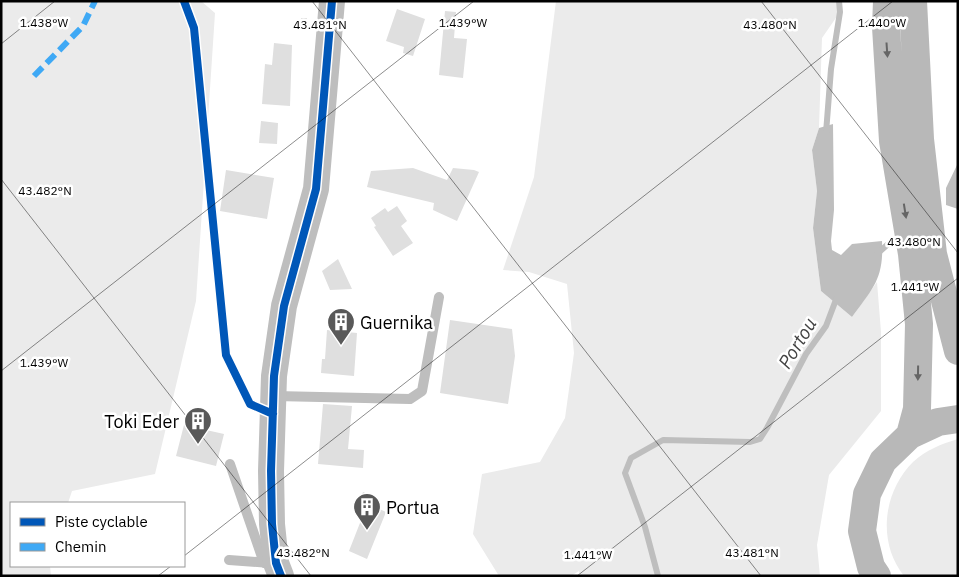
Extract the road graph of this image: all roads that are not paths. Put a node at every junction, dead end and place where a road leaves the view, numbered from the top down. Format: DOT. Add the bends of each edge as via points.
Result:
graph roads {
  1 [pos="332,1"];
  2 [pos="886,1"];
  3 [pos="913,1"];
  4 [pos="920,139"];
  5 [pos="958,280"];
  6 [pos="439,297"];
  7 [pos="958,352"];
  8 [pos="274,396"];
  9 [pos="958,419"];
  10 [pos="910,435"];
  11 [pos="230,464"];
  12 [pos="229,560"];
  13 [pos="274,567"];
  14 [pos="877,576"];
  1 -- 8 [label="street" via="316,189 284,306"];
  2 -- 10 [label="main road, one-way" via="893,141 912,254 919,324 917,409"];
  3 -- 4 [label="main road"];
  4 -- 5 [label="main road" via="944,255"];
  4 -- 7 [label="main road" via="933,254"];
  6 -- 8 [label="lane" via="422,390 410,399"];
  8 -- 13 [label="street" via="271,470"];
  9 -- 10 [label="main road" via="938,422"];
  10 -- 14 [label="main road" via="883,461 867,494 862,531 871,567"];
  11 -- 13 [label="lane"];
  12 -- 13 [label="lane"];
}
